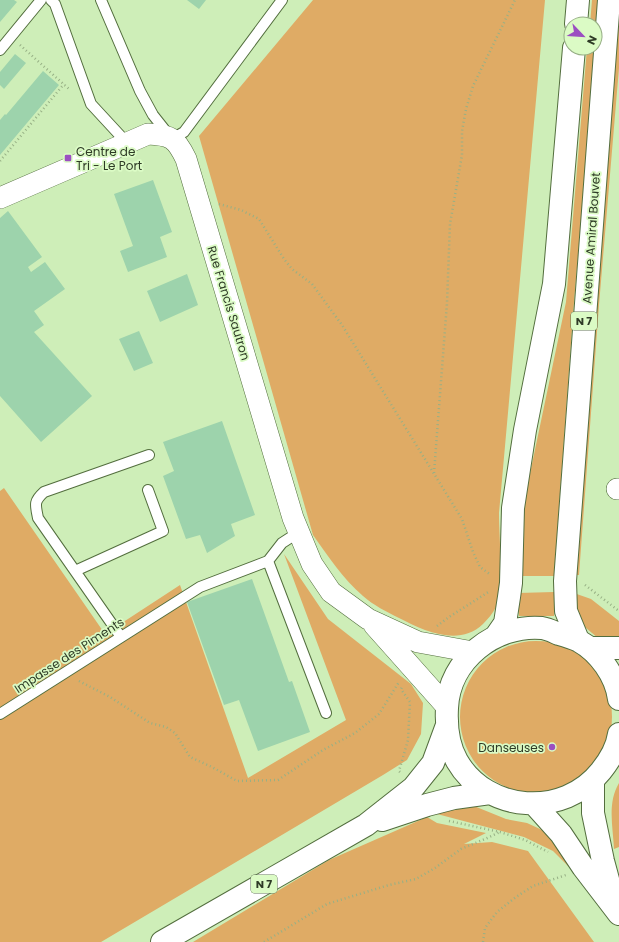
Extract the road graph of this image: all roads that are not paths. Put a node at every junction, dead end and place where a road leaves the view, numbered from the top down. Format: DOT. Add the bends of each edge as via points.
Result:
graph roads {
  1 [pos="42,0"];
  2 [pos="51,0"];
  3 [pos="101,0"];
  4 [pos="282,0"];
  5 [pos="578,0"];
  6 [pos="609,0"];
  7 [pos="577,16"];
  8 [pos="0,50"];
  9 [pos="573,56"];
  10 [pos="172,138"];
  11 [pos="127,143"];
  12 [pos="0,198"];
  13 [pos="149,455"];
  14 [pos="148,490"];
  15 [pos="299,532"];
  16 [pos="268,561"];
  17 [pos="75,572"];
  18 [pos="368,619"];
  19 [pos="496,636"];
  20 [pos="121,637"];
  21 [pos="584,644"];
  22 [pos="619,648"];
  23 [pos="473,652"];
  24 [pos="619,699"];
  25 [pos="326,713"];
  26 [pos="0,714"];
  27 [pos="447,716"];
  28 [pos="619,734"];
  29 [pos="594,780"];
  30 [pos="490,793"];
  31 [pos="534,804"];
  32 [pos="366,826"];
  33 [pos="611,848"];
  34 [pos="618,911"];
  35 [pos="162,942"];
  1 -- 8 [label="lane"];
  2 -- 11 [label="lane" via="55,4 91,104"];
  3 -- 10 [label="lane" via="140,91 153,115"];
  4 -- 10 [label="lane" via="184,132"];
  5 -- 7 [label="main road"];
  6 -- 21 [label="main road, Avenue Amiral Bouvet / N 7" via="564,581 566,611"];
  9 -- 19 [label="main road" via="554,284 512,508 511,583 505,623"];
  10 -- 11 [label="street" via="148,134"];
  10 -- 15 [label="street, Rue Francis Sautron" via="180,146 186,159"];
  11 -- 12 [label="street"];
  13 -- 17 [label="lane" via="44,492 37,499 35,506 38,518"];
  14 -- 17 [label="lane" via="163,531"];
  15 -- 16 [label="lane" via="282,543"];
  15 -- 18 [label="street, Rue Francis Sautron" via="312,564 331,592"];
  16 -- 20 [label="lane, Impasse des Piments" via="200,587"];
  16 -- 25 [label="lane"];
  17 -- 20 [label="lane"];
  18 -- 23 [label="street" via="418,642"];
  18 -- 27 [label="street" via="410,664"];
  19 -- 21 [label="main road" via="519,629 543,628"];
  19 -- 23 [label="main road"];
  20 -- 26 [label="lane, Impasse des Piments"];
  21 -- 22 [label="main road"];
  21 -- 24 [label="main road" via="607,667 618,690"];
  23 -- 27 [label="main road" via="459,669 450,688"];
  27 -- 30 [label="main road" via="450,744 457,761 471,779"];
  27 -- 32 [label="main road, N 7" via="433,763 413,788"];
  28 -- 29 [label="main road" via="609,761"];
  29 -- 31 [label="main road" via="576,793 556,801"];
  29 -- 33 [label="lane"];
  29 -- 34 [label="main road" via="593,814 603,861"];
  30 -- 31 [label="main road" via="511,802"];
  30 -- 32 [label="main road, N 7" via="427,805"];
  31 -- 34 [label="main road" via="561,834"];
  32 -- 35 [label="main road, N 7"];
}
